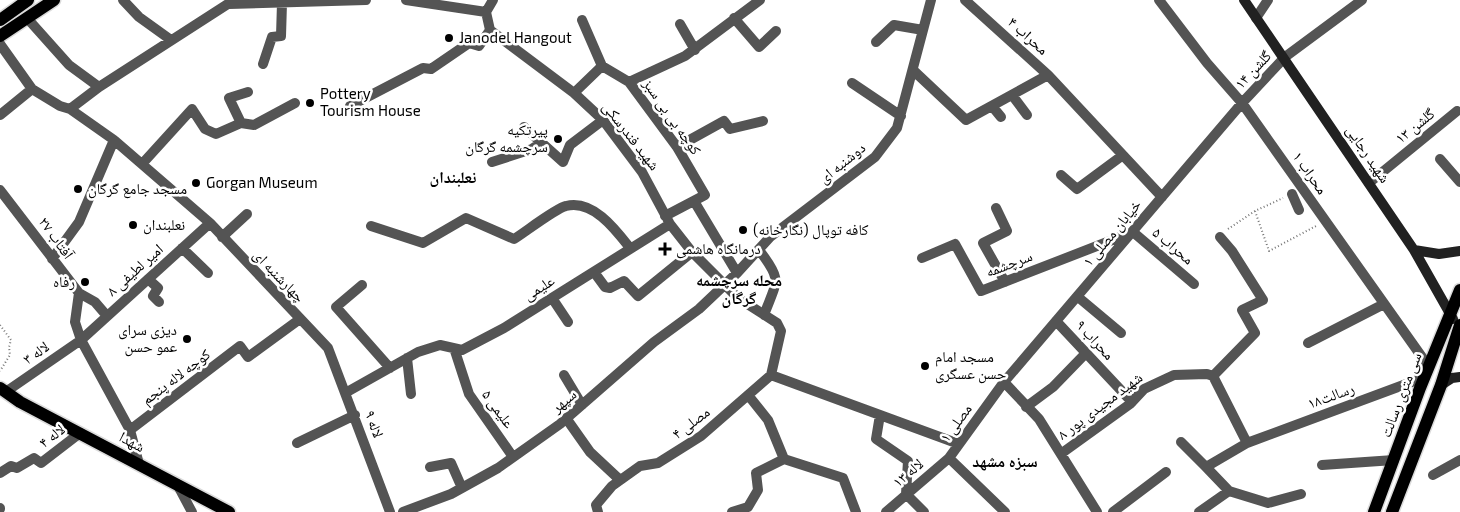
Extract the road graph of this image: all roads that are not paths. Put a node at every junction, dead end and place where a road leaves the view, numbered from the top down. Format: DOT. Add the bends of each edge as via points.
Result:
graph roads {
  1 [pos="28,0"];
  2 [pos="54,0"];
  3 [pos="123,0"];
  4 [pos="366,0"];
  5 [pos="406,0"];
  6 [pos="494,0"];
  7 [pos="760,0"];
  8 [pos="931,0"];
  9 [pos="965,0"];
  10 [pos="1159,0"];
  11 [pos="1244,0"];
  12 [pos="1268,0"];
  13 [pos="1362,0"];
  14 [pos="230,1"];
  15 [pos="282,2"];
  16 [pos="486,12"];
  17 [pos="28,18"];
  18 [pos="734,18"];
  19 [pos="1256,18"];
  20 [pos="0,20"];
  21 [pos="582,20"];
  22 [pos="680,24"];
  23 [pos="490,30"];
  24 [pos="923,30"];
  25 [pos="776,31"];
  26 [pos="0,36"];
  27 [pos="171,40"];
  28 [pos="876,42"];
  29 [pos="0,44"];
  30 [pos="695,50"];
  31 [pos="1285,57"];
  32 [pos="263,64"];
  33 [pos="602,66"];
  34 [pos="914,71"];
  35 [pos="1048,75"];
  36 [pos="628,82"];
  37 [pos="852,83"];
  38 [pos="99,87"];
  39 [pos="32,89"];
  40 [pos="248,92"];
  41 [pos="574,93"];
  42 [pos="1012,95"];
  43 [pos="295,103"];
  44 [pos="1242,103"];
  45 [pos="350,106"];
  46 [pos="992,106"];
  47 [pos="70,109"];
  48 [pos="1457,111"];
  49 [pos="0,115"];
  50 [pos="1027,115"];
  51 [pos="901,116"];
  52 [pos="1001,117"];
  53 [pos="603,120"];
  54 [pos="762,121"];
  55 [pos="241,123"];
  56 [pos="524,127"];
  57 [pos="114,140"];
  58 [pos="541,143"];
  59 [pos="677,147"];
  60 [pos="1123,154"];
  61 [pos="1440,159"];
  62 [pos="492,162"];
  63 [pos="142,164"];
  64 [pos="1061,176"];
  65 [pos="1369,182"];
  66 [pos="1460,182"];
  67 [pos="0,190"];
  68 [pos="1292,194"];
  69 [pos="704,195"];
  70 [pos="1162,197"];
  71 [pos="694,201"];
  72 [pos="996,208"];
  73 [pos="1299,210"];
  74 [pos="247,214"];
  75 [pos="668,220"];
  76 [pos="210,223"];
  77 [pos="371,226"];
  78 [pos="1133,232"];
  79 [pos="222,237"];
  80 [pos="1220,237"];
  81 [pos="182,248"];
  82 [pos="630,248"];
  83 [pos="759,250"];
  84 [pos="1414,250"];
  85 [pos="692,252"];
  86 [pos="1460,252"];
  87 [pos="922,258"];
  88 [pos="52,259"];
  89 [pos="594,272"];
  90 [pos="208,273"];
  91 [pos="737,273"];
  92 [pos="148,279"];
  93 [pos="1005,282"];
  94 [pos="362,284"];
  95 [pos="1194,284"];
  96 [pos="725,285"];
  97 [pos="1460,290"];
  98 [pos="79,293"];
  99 [pos="1078,297"];
  100 [pos="552,298"];
  101 [pos="159,302"];
  102 [pos="1384,304"];
  103 [pos="1449,314"];
  104 [pos="764,315"];
  105 [pos="107,316"];
  106 [pos="300,318"];
  107 [pos="1056,321"];
  108 [pos="568,322"];
  109 [pos="1460,327"];
  110 [pos="1121,332"];
  111 [pos="81,340"];
  112 [pos="1308,343"];
  113 [pos="328,348"];
  114 [pos="454,348"];
  115 [pos="1086,353"];
  116 [pos="407,358"];
  117 [pos="390,368"];
  118 [pos="1427,372"];
  119 [pos="564,375"];
  120 [pos="771,375"];
  121 [pos="1213,376"];
  122 [pos="1460,377"];
  123 [pos="1004,382"];
  124 [pos="1441,385"];
  125 [pos="2,392"];
  126 [pos="347,392"];
  127 [pos="411,394"];
  128 [pos="748,395"];
  129 [pos="1132,402"];
  130 [pos="582,405"];
  131 [pos="1026,407"];
  132 [pos="355,414"];
  133 [pos="880,415"];
  134 [pos="566,418"];
  135 [pos="130,430"];
  136 [pos="80,433"];
  137 [pos="1181,442"];
  138 [pos="1247,442"];
  139 [pos="297,443"];
  140 [pos="959,444"];
  141 [pos="1062,453"];
  142 [pos="514,457"];
  143 [pos="784,458"];
  144 [pos="949,458"];
  145 [pos="1394,460"];
  146 [pos="1460,460"];
  147 [pos="139,464"];
  148 [pos="1322,465"];
  149 [pos="430,467"];
  150 [pos="1206,467"];
  151 [pos="1166,472"];
  152 [pos="0,473"];
  153 [pos="1434,475"];
  154 [pos="620,480"];
  155 [pos="177,484"];
  156 [pos="462,488"];
  157 [pos="1229,491"];
  158 [pos="906,494"];
  159 [pos="1302,494"];
  160 [pos="1380,496"];
  161 [pos="1393,507"];
  162 [pos="192,512"];
  163 [pos="229,512"];
  164 [pos="390,512"];
  165 [pos="403,512"];
  166 [pos="598,512"];
  167 [pos="732,512"];
  168 [pos="856,512"];
  169 [pos="886,512"];
  170 [pos="924,512"];
  171 [pos="1004,512"];
  172 [pos="1097,512"];
  173 [pos="1113,512"];
  174 [pos="1199,512"];
  175 [pos="1374,512"];
  1 -- 20 [label="main road"];
  2 -- 17 [label="main road"];
  3 -- 27 [label="street" via="139,17"];
  4 -- 15 [label="street"];
  5 -- 16 [label="street"];
  6 -- 16 [label="street"];
  7 -- 18 [label="street"];
  8 -- 24 [label="street, دوشنبه ای"];
  9 -- 35 [label="street, ۴ محراب"];
  10 -- 44 [label="street, ۱ محراب"];
  11 -- 19 [label="main road, شهید رجایی"];
  12 -- 19 [label="street"];
  13 -- 31 [label="street, گلشن ۱۴"];
  14 -- 15 [label="street"];
  14 -- 27 [label="street"];
  15 -- 32 [label="street" via="281,36 272,37"];
  16 -- 23 [label="street"];
  17 -- 26 [label="main road"];
  17 -- 38 [label="street" via="62,58"];
  18 -- 25 [label="street" via="758,47"];
  18 -- 30 [label="street"];
  19 -- 31 [label="main road, شهید رجایی"];
  21 -- 33 [label="street"];
  22 -- 30 [label="street"];
  23 -- 41 [label="street, شهید فندرسکی"];
  23 -- 45 [label="street" via="479,46 469,43 430,69 423,68"];
  24 -- 28 [label="street" via="894,25"];
  24 -- 34 [label="street, دوشنبه ای"];
  27 -- 38 [label="street"];
  29 -- 39 [label="street"];
  30 -- 36 [label="street"];
  31 -- 44 [label="street, گلشن ۱۴"];
  31 -- 65 [label="main road, شهید رجایی"];
  33 -- 36 [label="street"];
  33 -- 41 [label="street"];
  34 -- 46 [label="street" via="966,120"];
  34 -- 51 [label="street, دوشنبه ای"];
  35 -- 42 [label="street"];
  35 -- 60 [label="street, ۴ محراب"];
  36 -- 59 [label="street, کوچه بی بی سبز"];
  37 -- 51 [label="street"];
  38 -- 47 [label="street"];
  39 -- 47 [label="street, چهارشنبه ای"];
  39 -- 49 [label="street"];
  40 -- 55 [label="street" via="229,98"];
  41 -- 53 [label="street, شهید فندرسکی"];
  42 -- 46 [label="street"];
  42 -- 50 [label="street"];
  43 -- 55 [label="street" via="254,125"];
  44 -- 70 [label="street, خیابان مصلی ۱"];
  44 -- 102 [label="street, ۱ محراب"];
  46 -- 52 [label="street"];
  47 -- 57 [label="street, چهارشنبه ای"];
  48 -- 65 [label="street, ۱۳ گلشن"];
  51 -- 83 [label="street, دوشنبه ای" via="897,128 875,157 770,237"];
  53 -- 58 [label="street" via="570,145 563,162"];
  53 -- 75 [label="street, شهید فندرسکی" via="642,172"];
  54 -- 59 [label="street" via="730,129 724,121"];
  55 -- 63 [label="street" via="216,134 205,129 192,109"];
  56 -- 58 [label="street"];
  57 -- 63 [label="street, چهارشنبه ای"];
  57 -- 88 [label="street" via="79,222"];
  58 -- 62 [label="street"];
  59 -- 69 [label="street, کوچه بی بی سبز"];
  60 -- 64 [label="street" via="1077,189"];
  60 -- 70 [label="street, ۴ محراب"];
  61 -- 66 [label="street"];
  63 -- 76 [label="street, چهارشنبه ای"];
  65 -- 84 [label="main road, شهید رجایی"];
  67 -- 88 [label="street, آفتاب ۲۷"];
  68 -- 73 [label="street"];
  69 -- 71 [label="street, علیمی"];
  70 -- 78 [label="street, خیابان مصلی ۱"];
  71 -- 75 [label="street, علیمی"];
  71 -- 91 [label="street"];
  72 -- 93 [label="street" via="1007,231 983,243"];
  74 -- 79 [label="street"];
  75 -- 82 [label="street, علیمی"];
  75 -- 85 [label="street, شهید فندرسکی"];
  76 -- 79 [label="street, چهارشنبه ای"];
  76 -- 81 [label="street, ۸ امیر لطیفی"];
  77 -- 82 [label="street" via="423,243 466,218 514,239 566,206 573,206 588,208 609,221"];
  78 -- 93 [label="street, سرچشمه"];
  78 -- 95 [label="street, ۵ محراب"];
  78 -- 99 [label="street, خیابان مصلی ۱"];
  79 -- 106 [label="street, چهارشنبه ای"];
  80 -- 121 [label="street" via="1262,300 1242,310 1255,333"];
  81 -- 90 [label="street"];
  81 -- 92 [label="street, ۸ امیر لطیفی"];
  82 -- 89 [label="street, علیمی"];
  83 -- 91 [label="street, دوشنبه ای"];
  83 -- 104 [label="street" via="775,270 776,277"];
  84 -- 86 [label="main road" via="1439,254"];
  84 -- 103 [label="main road, شهید رجایی"];
  85 -- 89 [label="street" via="638,296 624,281 606,287"];
  85 -- 96 [label="street, شهید فندرسکی"];
  87 -- 93 [label="street, سرچشمه" via="955,244 981,291"];
  88 -- 98 [label="street, آفتاب ۲۷"];
  89 -- 100 [label="street, علیمی"];
  91 -- 96 [label="street, دوشنبه ای"];
  92 -- 101 [label="street" via="158,288 153,296"];
  92 -- 105 [label="street, ۸ امیر لطیفی"];
  94 -- 117 [label="street" via="336,307"];
  96 -- 104 [label="street, شهید فندرسکی"];
  96 -- 130 [label="street, سپهر"];
  97 -- 103 [label="main road, سی متری رسالت"];
  98 -- 105 [label="street, آفتاب ۲۷" via="95,302"];
  98 -- 111 [label="street" via="75,322"];
  99 -- 107 [label="street, خیابان مصلی ۱"];
  99 -- 110 [label="street"];
  100 -- 108 [label="street"];
  100 -- 114 [label="street, علیمی" via="462,350"];
  102 -- 112 [label="street"];
  102 -- 118 [label="street, ۱ محراب"];
  103 -- 109 [label="main road, شهید رجایی"];
  103 -- 118 [label="main road, سی متری رسالت"];
  104 -- 120 [label="street, شهید فندرسکی" via="777,323 780,331"];
  105 -- 111 [label="street, ۸ امیر لطیفی"];
  106 -- 113 [label="street, چهارشنبه ای"];
  106 -- 135 [label="street, کوچه لاله پنجم" via="248,357 240,346"];
  107 -- 115 [label="street, ۹ محراب"];
  107 -- 123 [label="street, خیابان مصلی ۱"];
  109 -- 124 [label="main road"];
  111 -- 125 [label="street, لاله ۳"];
  111 -- 135 [label="street"];
  113 -- 126 [label="street, ۹ لاله"];
  114 -- 116 [label="street, علیمی" via="440,344"];
  114 -- 142 [label="street, ۵ علیمی" via="469,394"];
  115 -- 129 [label="street, ۹ محراب"];
  115 -- 131 [label="street" via="1053,387"];
  116 -- 117 [label="street"];
  116 -- 127 [label="street"];
  117 -- 126 [label="street"];
  118 -- 138 [label="street, رسالت۱۸"];
  118 -- 145 [label="main road, سی متری رسالت"];
  119 -- 130 [label="street"];
  120 -- 128 [label="street, ۴ مصلی"];
  120 -- 133 [label="street"];
  121 -- 129 [label="street, ۸ شهید مجیدی پور" via="1174,375 1144,389"];
  121 -- 138 [label="street"];
  122 -- 124 [label="main road"];
  123 -- 131 [label="street"];
  123 -- 140 [label="street, ۱ مصلی"];
  124 -- 161 [label="main road"];
  125 -- 136 [label="main road, شهدا"];
  126 -- 132 [label="street, ۹ لاله"];
  128 -- 143 [label="street" via="768,420"];
  128 -- 154 [label="street, ۴ مصلی" via="702,436 658,464 640,466"];
  129 -- 141 [label="street, ۸ شهید مجیدی پور"];
  130 -- 134 [label="street, سپهر"];
  131 -- 141 [label="street" via="1039,419"];
  132 -- 139 [label="street"];
  132 -- 164 [label="street, ۹ لاله"];
  133 -- 140 [label="street"];
  133 -- 158 [label="street" via="876,439 908,461"];
  134 -- 142 [label="street, سپهر"];
  134 -- 154 [label="street" via="590,452"];
  135 -- 147 [label="street"];
  136 -- 147 [label="main road, شهدا"];
  136 -- 152 [label="street, لاله ۴" via="41,463 34,458"];
  137 -- 150 [label="street"];
  138 -- 150 [label="street, رسالت۱۸"];
  140 -- 144 [label="street, ۱ مصلی"];
  141 -- 172 [label="street"];
  142 -- 156 [label="street, سپهر"];
  143 -- 167 [label="street" via="756,473 758,490 748,507"];
  143 -- 168 [label="street" via="843,478"];
  144 -- 158 [label="street, لاله ۱۳"];
  144 -- 171 [label="street"];
  145 -- 148 [label="street"];
  145 -- 160 [label="main road, سی متری رسالت"];
  146 -- 153 [label="street"];
  147 -- 155 [label="main road, شهدا"];
  149 -- 156 [label="street" via="451,463"];
  150 -- 157 [label="street"];
  151 -- 173 [label="street"];
  154 -- 166 [label="street, ۴ مصلی" via="596,505"];
  155 -- 162 [label="street"];
  155 -- 163 [label="main road, شهدا"];
  156 -- 165 [label="street, سپهر"];
  157 -- 159 [label="street" via="1268,503"];
  157 -- 174 [label="street"];
  158 -- 169 [label="street, لاله ۱۳"];
  158 -- 170 [label="street"];
  160 -- 161 [label="main road"];
  160 -- 175 [label="main road, سی متری رسالت"];
}
